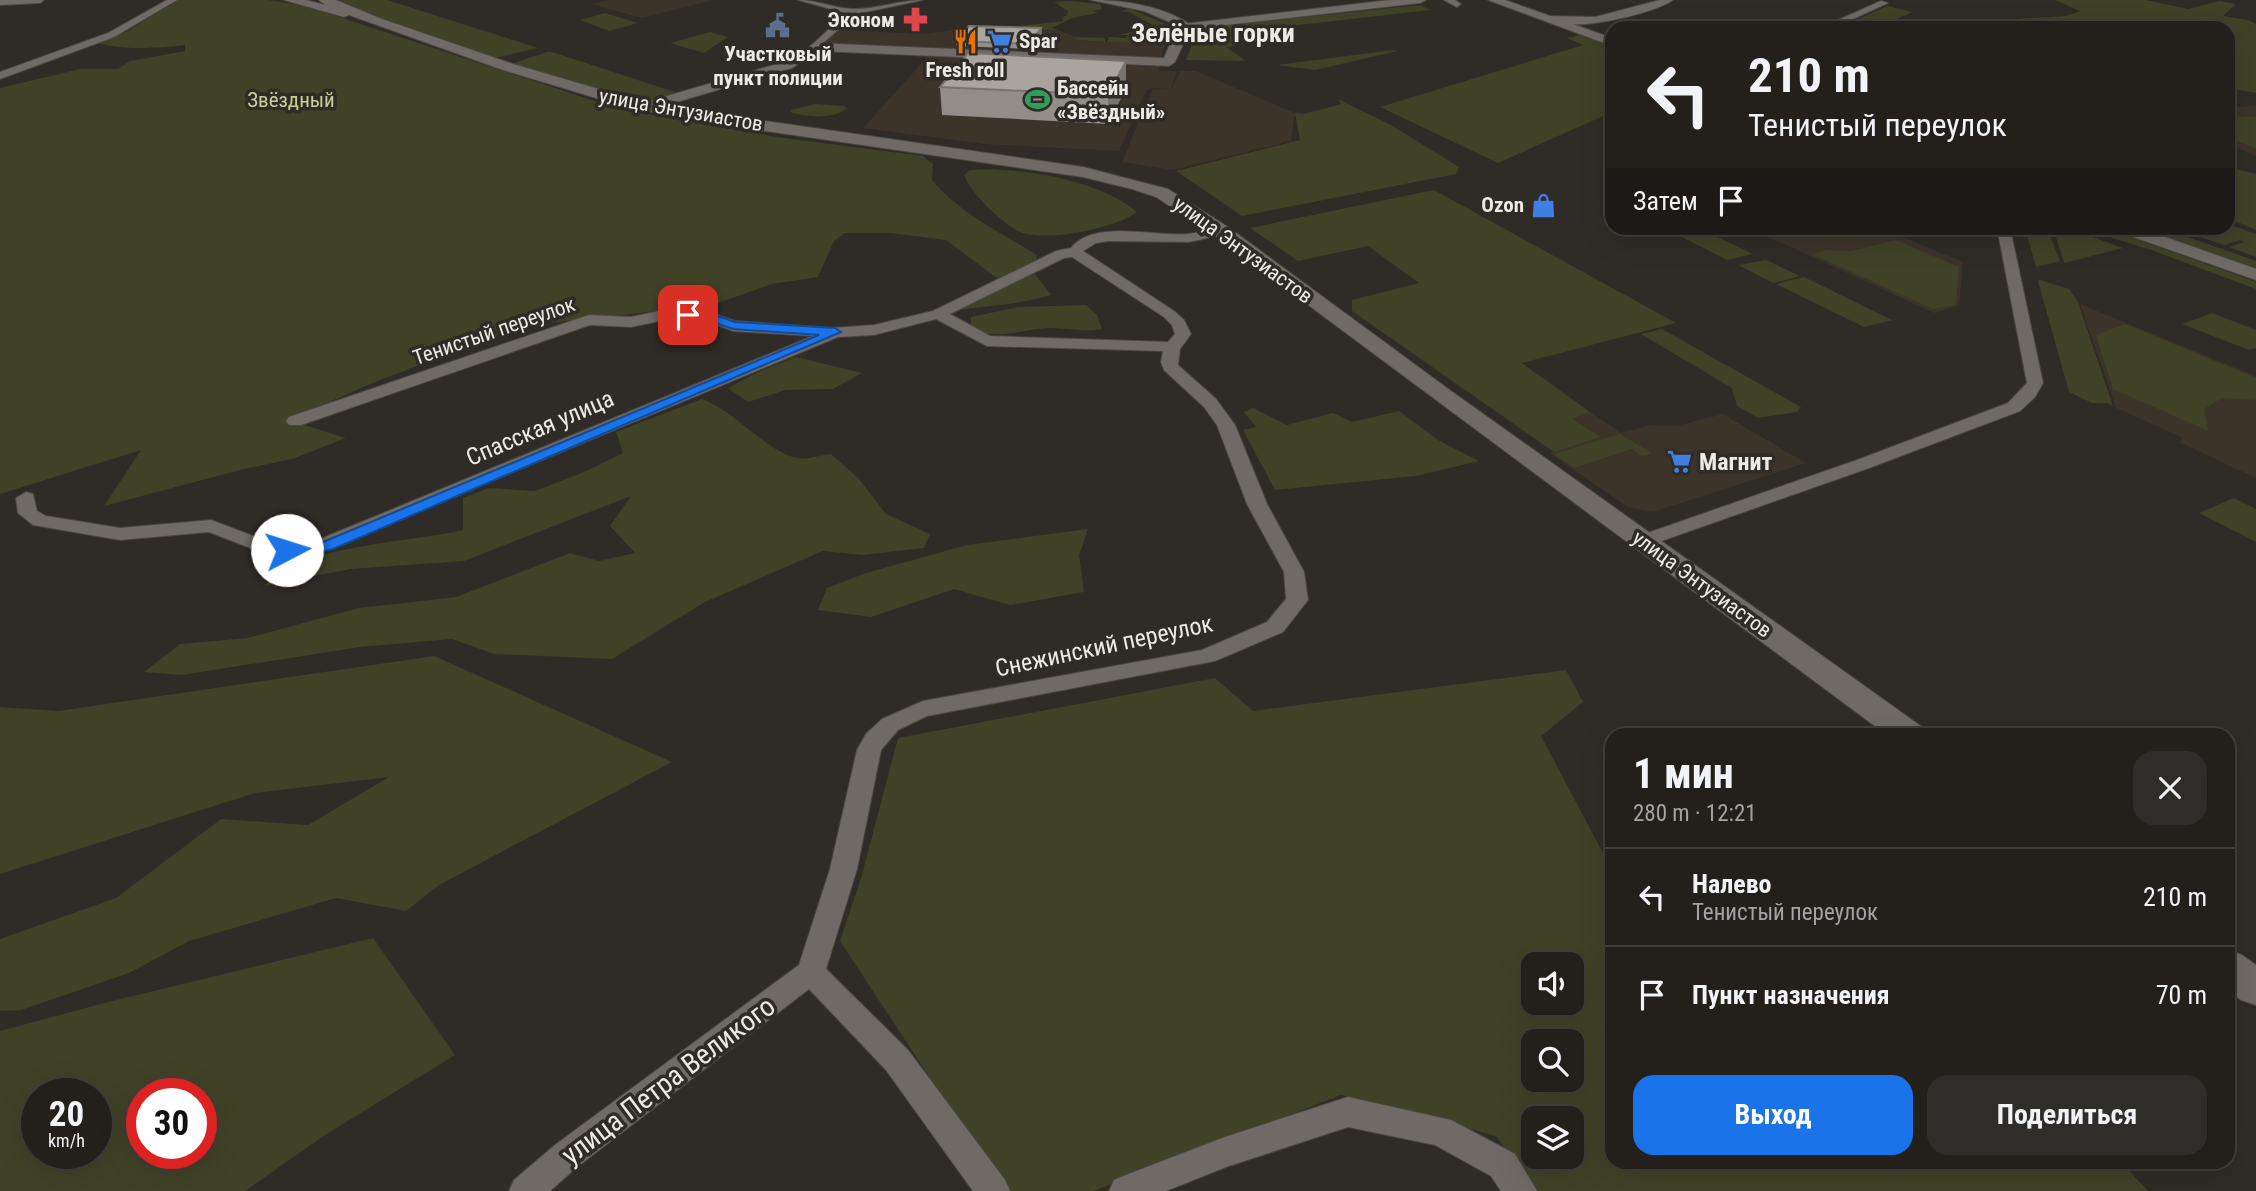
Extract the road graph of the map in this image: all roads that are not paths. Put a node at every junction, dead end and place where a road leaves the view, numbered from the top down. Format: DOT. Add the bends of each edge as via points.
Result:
graph roads {
  1 [pos="40,0"];
  2 [pos="173,0"];
  3 [pos="290,0"];
  4 [pos="325,0"];
  5 [pos="802,0"];
  6 [pos="919,0"];
  7 [pos="1095,0"];
  8 [pos="1420,0"];
  9 [pos="1494,0"];
  10 [pos="1670,0"];
  11 [pos="2,3"];
  12 [pos="1884,4"];
  13 [pos="853,12"];
  14 [pos="1549,19"];
  15 [pos="374,21"];
  16 [pos="1601,21"];
  17 [pos="1842,21"];
  18 [pos="1188,26"];
  19 [pos="1586,33"];
  20 [pos="1605,40"];
  21 [pos="815,47"];
  22 [pos="0,76"];
  23 [pos="648,106"];
  24 [pos="1221,231"];
  25 [pos="2004,235"];
  26 [pos="2144,235"];
  27 [pos="1075,252"];
  28 [pos="2256,275"];
  29 [pos="938,314"];
  30 [pos="835,332"];
  31 [pos="1171,357"];
  32 [pos="295,421"];
  33 [pos="26,498"];
  34 [pos="1643,541"];
  35 [pos="1900,728"];
  36 [pos="811,972"];
  37 [pos="2235,972"];
  38 [pos="2256,988"];
  39 [pos="526,1191"];
  40 [pos="993,1191"];
  41 [pos="1125,1191"];
  42 [pos="1520,1191"];
  1 -- 11 [label="street"];
  2 -- 22 [label="street" via="111,35"];
  3 -- 15 [label="main road, улица Энтузиастов"];
  4 -- 15 [label="main road, улица Энтузиастов"];
  5 -- 13 [label="street"];
  6 -- 13 [label="street"];
  7 -- 18 [label="street" via="1146,9"];
  8 -- 18 [label="street"];
  9 -- 14 [label="street"];
  10 -- 16 [label="street"];
  12 -- 17 [label="street"];
  13 -- 21 [label="street"];
  14 -- 16 [label="street"];
  14 -- 19 [label="street"];
  15 -- 23 [label="main road, улица Энтузиастов" via="583,91"];
  16 -- 19 [label="street" via="1585,27"];
  18 -- 21 [label="street" via="1169,62"];
  19 -- 20 [label="street"];
  21 -- 23 [label="street" via="788,65"];
  23 -- 24 [label="main road, улица Энтузиастов" via="1101,175 1162,193"];
  24 -- 27 [label="street, Спасская улица" via="1188,238 1119,236 1084,242"];
  24 -- 34 [label="main road, улица Энтузиастов"];
  25 -- 34 [label="street" via="2035,383 2014,407"];
  26 -- 28 [label="street"];
  27 -- 29 [label="street, Спасская улица" via="1061,254"];
  27 -- 31 [label="street" via="1179,323 1182,334"];
  29 -- 30 [label="street, Спасская улица" via="874,330"];
  29 -- 31 [label="street" via="987,341"];
  30 -- 32 [label="street, Тенистый переулок" via="733,326 706,316 669,314 631,322 589,320"];
  30 -- 33 [label="street, Спасская улица" via="316,548 266,548 211,526 120,534 48,522 28,513"];
  31 -- 36 [label="street, Снежинский переулок" via="1226,425 1256,504 1294,572 1297,600 1275,626 1207,656 904,716 874,741 866,758 847,856"];
  34 -- 35 [label="main road, улица Энтузиастов"];
  36 -- 39 [label="street, улица Петра Великого"];
  36 -- 40 [label="street" via="897,1060"];
  37 -- 38 [label="main road"];
  41 -- 42 [label="street" via="1348,1112 1440,1131 1503,1165"];
}
